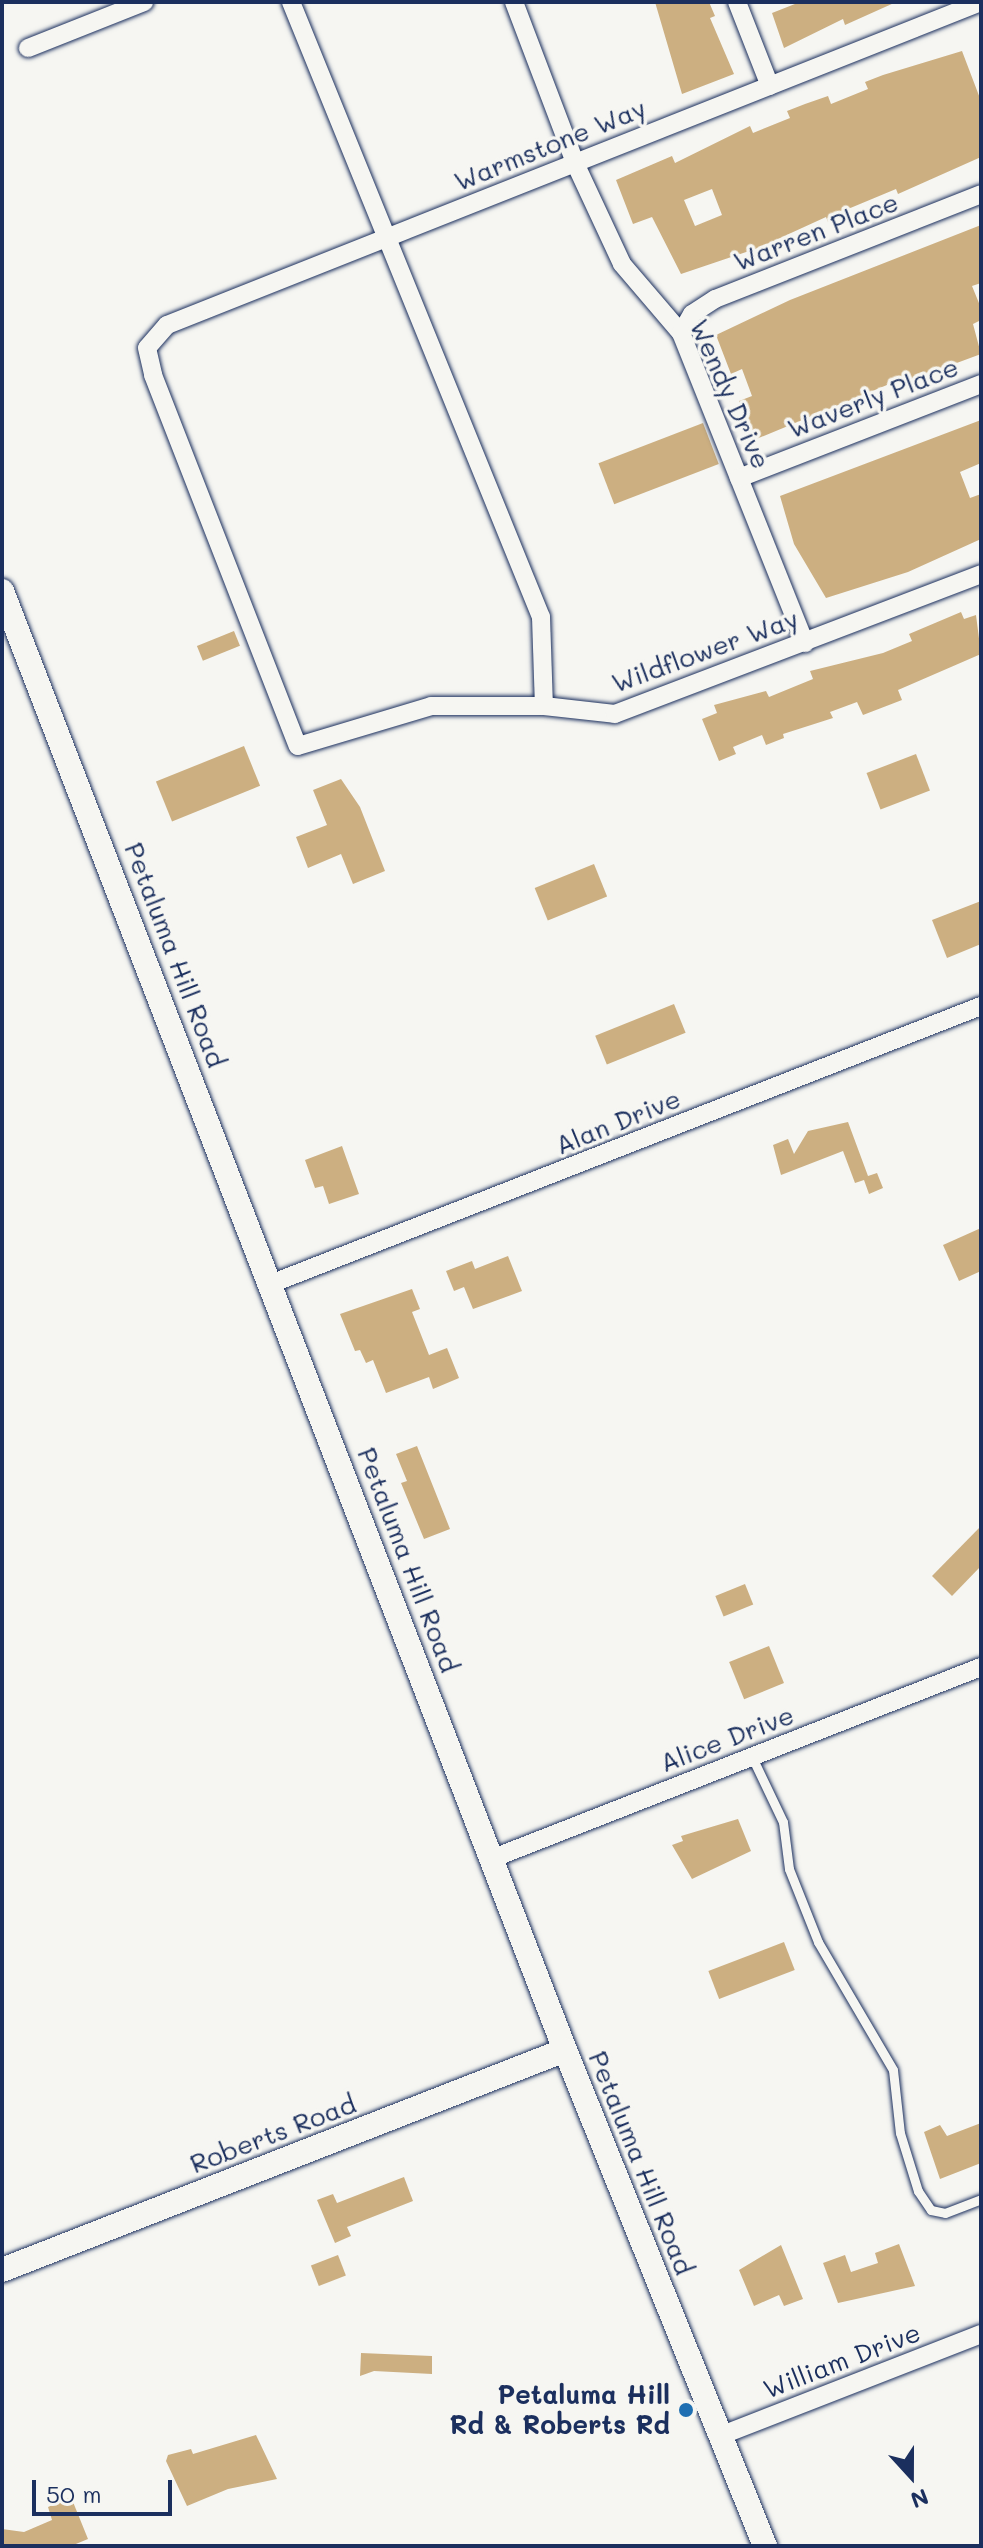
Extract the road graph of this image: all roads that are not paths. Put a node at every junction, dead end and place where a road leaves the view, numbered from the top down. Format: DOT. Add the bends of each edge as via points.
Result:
graph roads {
  1 [pos="144,2"];
  2 [pos="291,2"];
  3 [pos="514,2"];
  4 [pos="737,2"];
  5 [pos="979,5"];
  6 [pos="28,48"];
  7 [pos="770,86"];
  8 [pos="575,163"];
  9 [pos="981,194"];
  10 [pos="385,239"];
  11 [pos="681,333"];
  12 [pos="981,384"];
  13 [pos="739,478"];
  14 [pos="981,574"];
  15 [pos="2,591"];
  16 [pos="805,643"];
  17 [pos="544,706"];
  18 [pos="298,746"];
  19 [pos="981,1006"];
  20 [pos="273,1283"];
  21 [pos="981,1667"];
  22 [pos="752,1757"];
  23 [pos="491,1859"];
  24 [pos="565,2050"];
  25 [pos="981,2199"];
  26 [pos="2,2270"];
  27 [pos="981,2334"];
  28 [pos="722,2435"];
  29 [pos="765,2546"];
  1 -- 6 [label="street"];
  2 -- 10 [label="street"];
  3 -- 8 [label="street, Wendy Drive"];
  4 -- 7 [label="street"];
  5 -- 7 [label="street, Warmstone Way"];
  7 -- 8 [label="street, Warmstone Way"];
  8 -- 10 [label="street, Warmstone Way"];
  8 -- 11 [label="street, Wendy Drive" via="622,264"];
  9 -- 11 [label="street, Warren Place" via="715,299 692,314"];
  10 -- 17 [label="street" via="541,617"];
  10 -- 18 [label="street, Warmstone Way" via="167,325 147,348"];
  11 -- 13 [label="street, Wendy Drive"];
  12 -- 13 [label="street, Waverly Place"];
  13 -- 16 [label="street, Wendy Drive"];
  14 -- 16 [label="street, Wildflower Way"];
  15 -- 20 [label="main road, Petaluma Hill Road"];
  16 -- 17 [label="street, Wildflower Way" via="615,714"];
  17 -- 18 [label="street, Wildflower Way" via="431,706"];
  19 -- 20 [label="street, Alan Drive"];
  20 -- 23 [label="main road, Petaluma Hill Road"];
  21 -- 22 [label="street, Alice Drive"];
  22 -- 23 [label="street, Alice Drive"];
  22 -- 25 [label="lane" via="783,1822 789,1869 818,1942 893,2070 900,2133 918,2191 931,2210 945,2213"];
  23 -- 24 [label="main road, Petaluma Hill Road"];
  24 -- 26 [label="main road, Roberts Road"];
  24 -- 28 [label="main road, Petaluma Hill Road"];
  27 -- 28 [label="street, William Drive"];
  28 -- 29 [label="main road, Petaluma Hill Road"];
}
